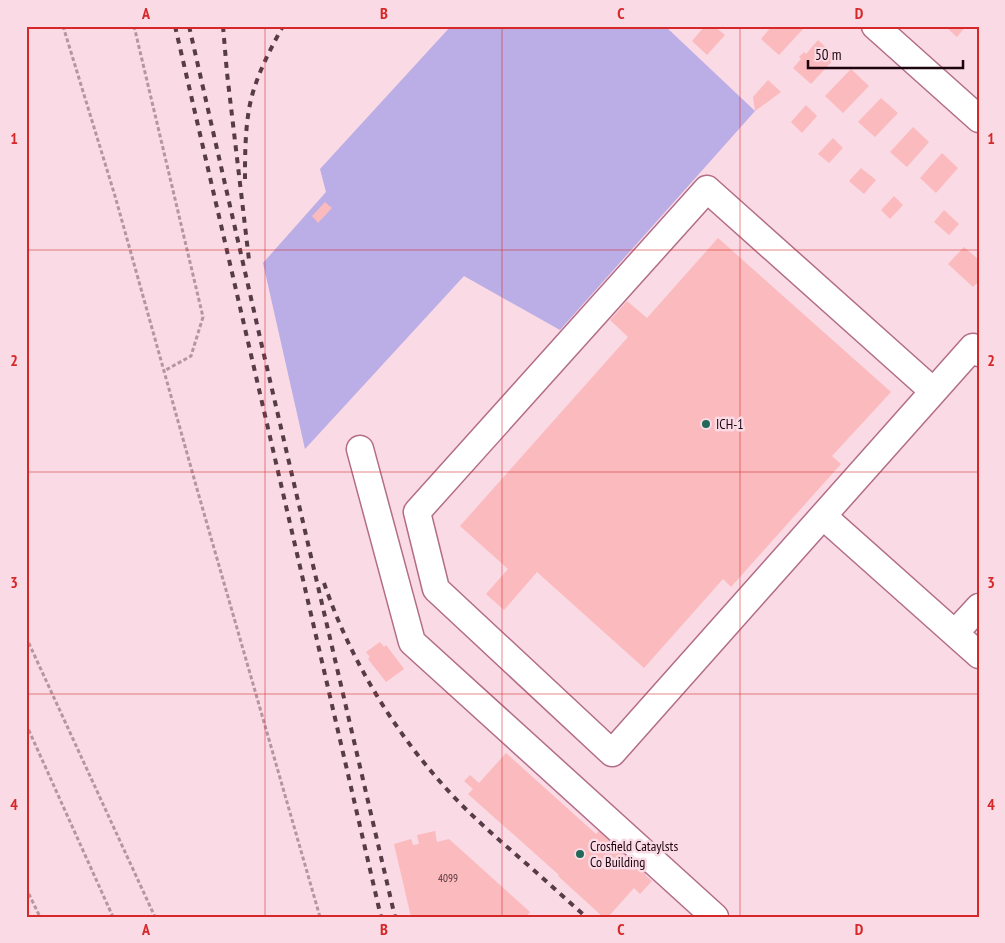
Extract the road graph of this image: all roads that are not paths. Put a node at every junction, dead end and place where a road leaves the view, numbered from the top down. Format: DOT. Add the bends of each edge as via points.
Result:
graph roads {
  1 [pos="875,26"];
  2 [pos="979,119"];
  3 [pos="979,353"];
  4 [pos="933,392"];
  5 [pos="360,449"];
  6 [pos="823,516"];
  7 [pos="979,606"];
  8 [pos="955,633"];
  9 [pos="979,655"];
  10 [pos="715,917"];
  1 -- 2 [label="street"];
  3 -- 4 [label="street" via="973,347"];
  4 -- 6 [label="street"];
  4 -- 6 [label="street" via="707,188 417,512 436,589 612,753"];
  5 -- 10 [label="street" via="412,642"];
  6 -- 8 [label="street"];
  7 -- 8 [label="street"];
  8 -- 9 [label="street"];
}
